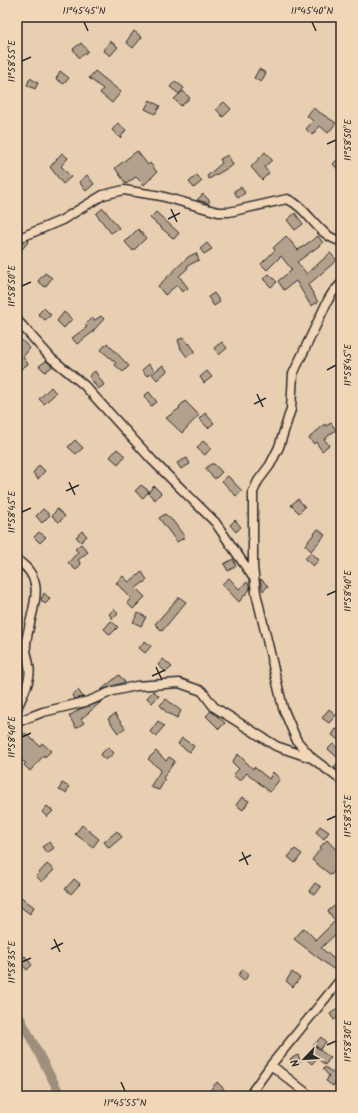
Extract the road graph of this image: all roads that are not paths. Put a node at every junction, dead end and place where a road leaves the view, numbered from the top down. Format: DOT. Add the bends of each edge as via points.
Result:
graph roads {
  1 [pos="17,239"];
  2 [pos="341,241"];
  3 [pos="341,284"];
  4 [pos="17,320"];
  5 [pos="17,560"];
  6 [pos="255,579"];
  7 [pos="17,708"];
  8 [pos="17,722"];
  9 [pos="312,758"];
  10 [pos="341,780"];
  11 [pos="341,979"];
  12 [pos="271,1065"];
  13 [pos="249,1096"];
  14 [pos="310,1096"];
  1 -- 2 [label="street" via="62,220 103,195 124,190 161,196 218,212 229,212 286,199 295,202 327,235"];
  3 -- 6 [label="street" via="328,300 293,374 291,409 279,447 253,492"];
  4 -- 6 [label="street" via="51,358 84,386 153,461 215,522"];
  5 -- 7 [label="street" via="32,572 36,591 26,646 30,678"];
  6 -- 9 [label="street" via="283,708 297,741"];
  8 -- 9 [label="street" via="43,712 89,701 113,691 136,686 179,683 202,691 214,707 276,746"];
  9 -- 10 [label="street"];
  11 -- 12 [label="street"];
  12 -- 13 [label="street"];
  12 -- 14 [label="street"];
}
